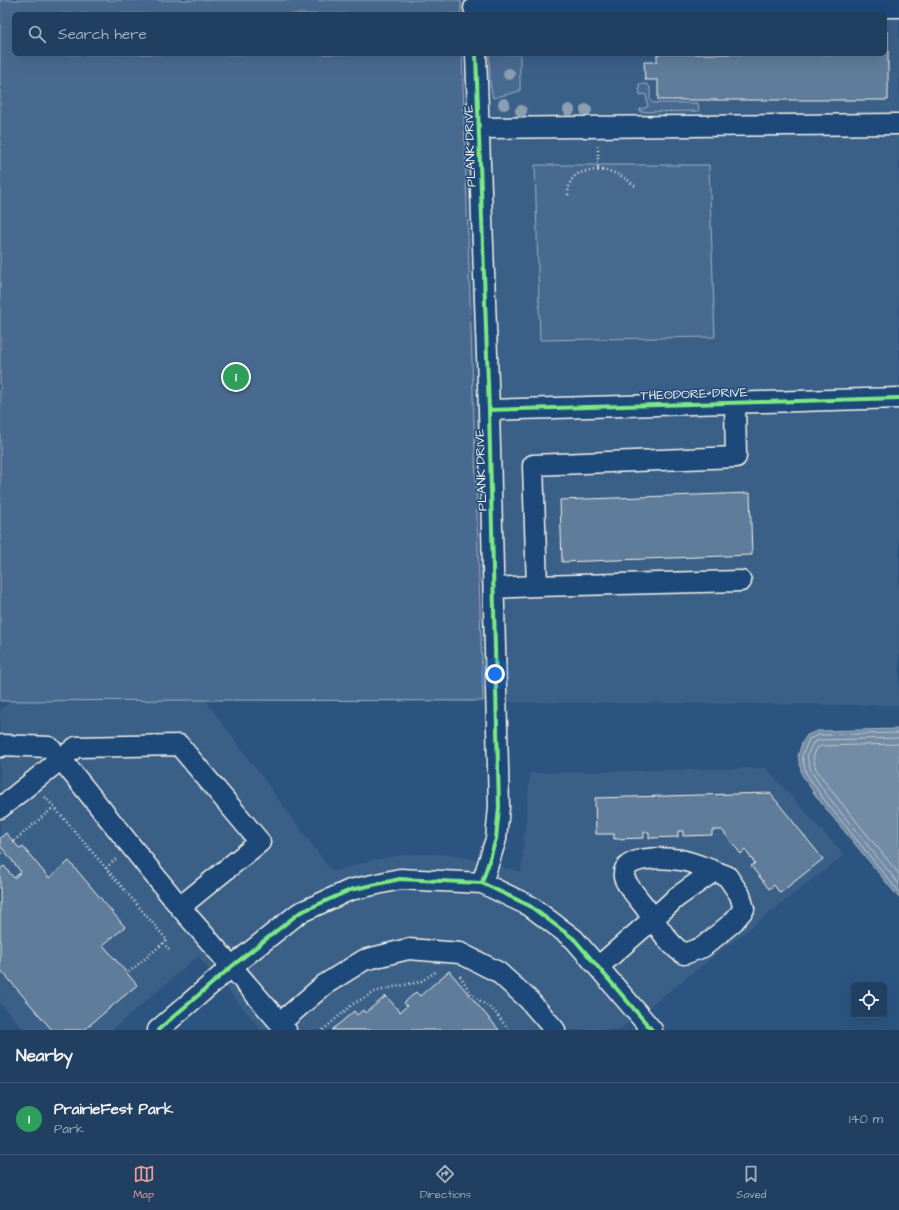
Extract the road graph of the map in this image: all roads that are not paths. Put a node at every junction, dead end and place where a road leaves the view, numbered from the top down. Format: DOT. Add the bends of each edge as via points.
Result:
graph roads {
  1 [pos="474,7"];
  2 [pos="899,7"];
  3 [pos="476,56"];
  4 [pos="899,124"];
  5 [pos="479,128"];
  6 [pos="899,398"];
  7 [pos="735,403"];
  8 [pos="489,410"];
  9 [pos="741,581"];
  10 [pos="537,586"];
  11 [pos="494,588"];
  12 [pos="0,747"];
  13 [pos="62,760"];
  14 [pos="0,808"];
  15 [pos="714,871"];
  16 [pos="482,883"];
  17 [pos="180,907"];
  18 [pos="653,919"];
  19 [pos="231,966"];
  20 [pos="598,967"];
  21 [pos="283,1026"];
  22 [pos="546,1027"];
  23 [pos="158,1030"];
  24 [pos="652,1030"];
  1 -- 2 [label="street"];
  3 -- 5 [label="street, PLANK DRIVE"];
  4 -- 5 [label="street"];
  5 -- 8 [label="street, PLANK DRIVE"];
  6 -- 7 [label="street, THEODORE DRIVE"];
  7 -- 8 [label="street, THEODORE DRIVE"];
  7 -- 10 [label="street" via="736,457 533,465"];
  8 -- 11 [label="street, PLANK DRIVE"];
  9 -- 10 [label="street"];
  10 -- 11 [label="street"];
  11 -- 16 [label="street, PLANK DRIVE" via="499,807 496,839"];
  12 -- 13 [label="street" via="49,747"];
  13 -- 14 [label="street"];
  13 -- 17 [label="street"];
  13 -- 17 [label="street" via="76,747 179,744 260,842"];
  15 -- 18 [label="street" via="677,897"];
  15 -- 18 [label="street" via="681,860 644,859 630,863 625,868 624,878"];
  15 -- 18 [label="street" via="727,876 740,894 744,909 733,922 703,947 684,954 674,948"];
  16 -- 19 [label="street" via="400,879 350,890 299,913"];
  16 -- 20 [label="street" via="530,906 574,939"];
  17 -- 19 [label="street"];
  18 -- 20 [label="street"];
  19 -- 21 [label="street"];
  19 -- 23 [label="street"];
  20 -- 24 [label="street"];
  21 -- 22 [label="street" via="324,985 364,960 408,949 460,954 498,972 528,999"];
}
